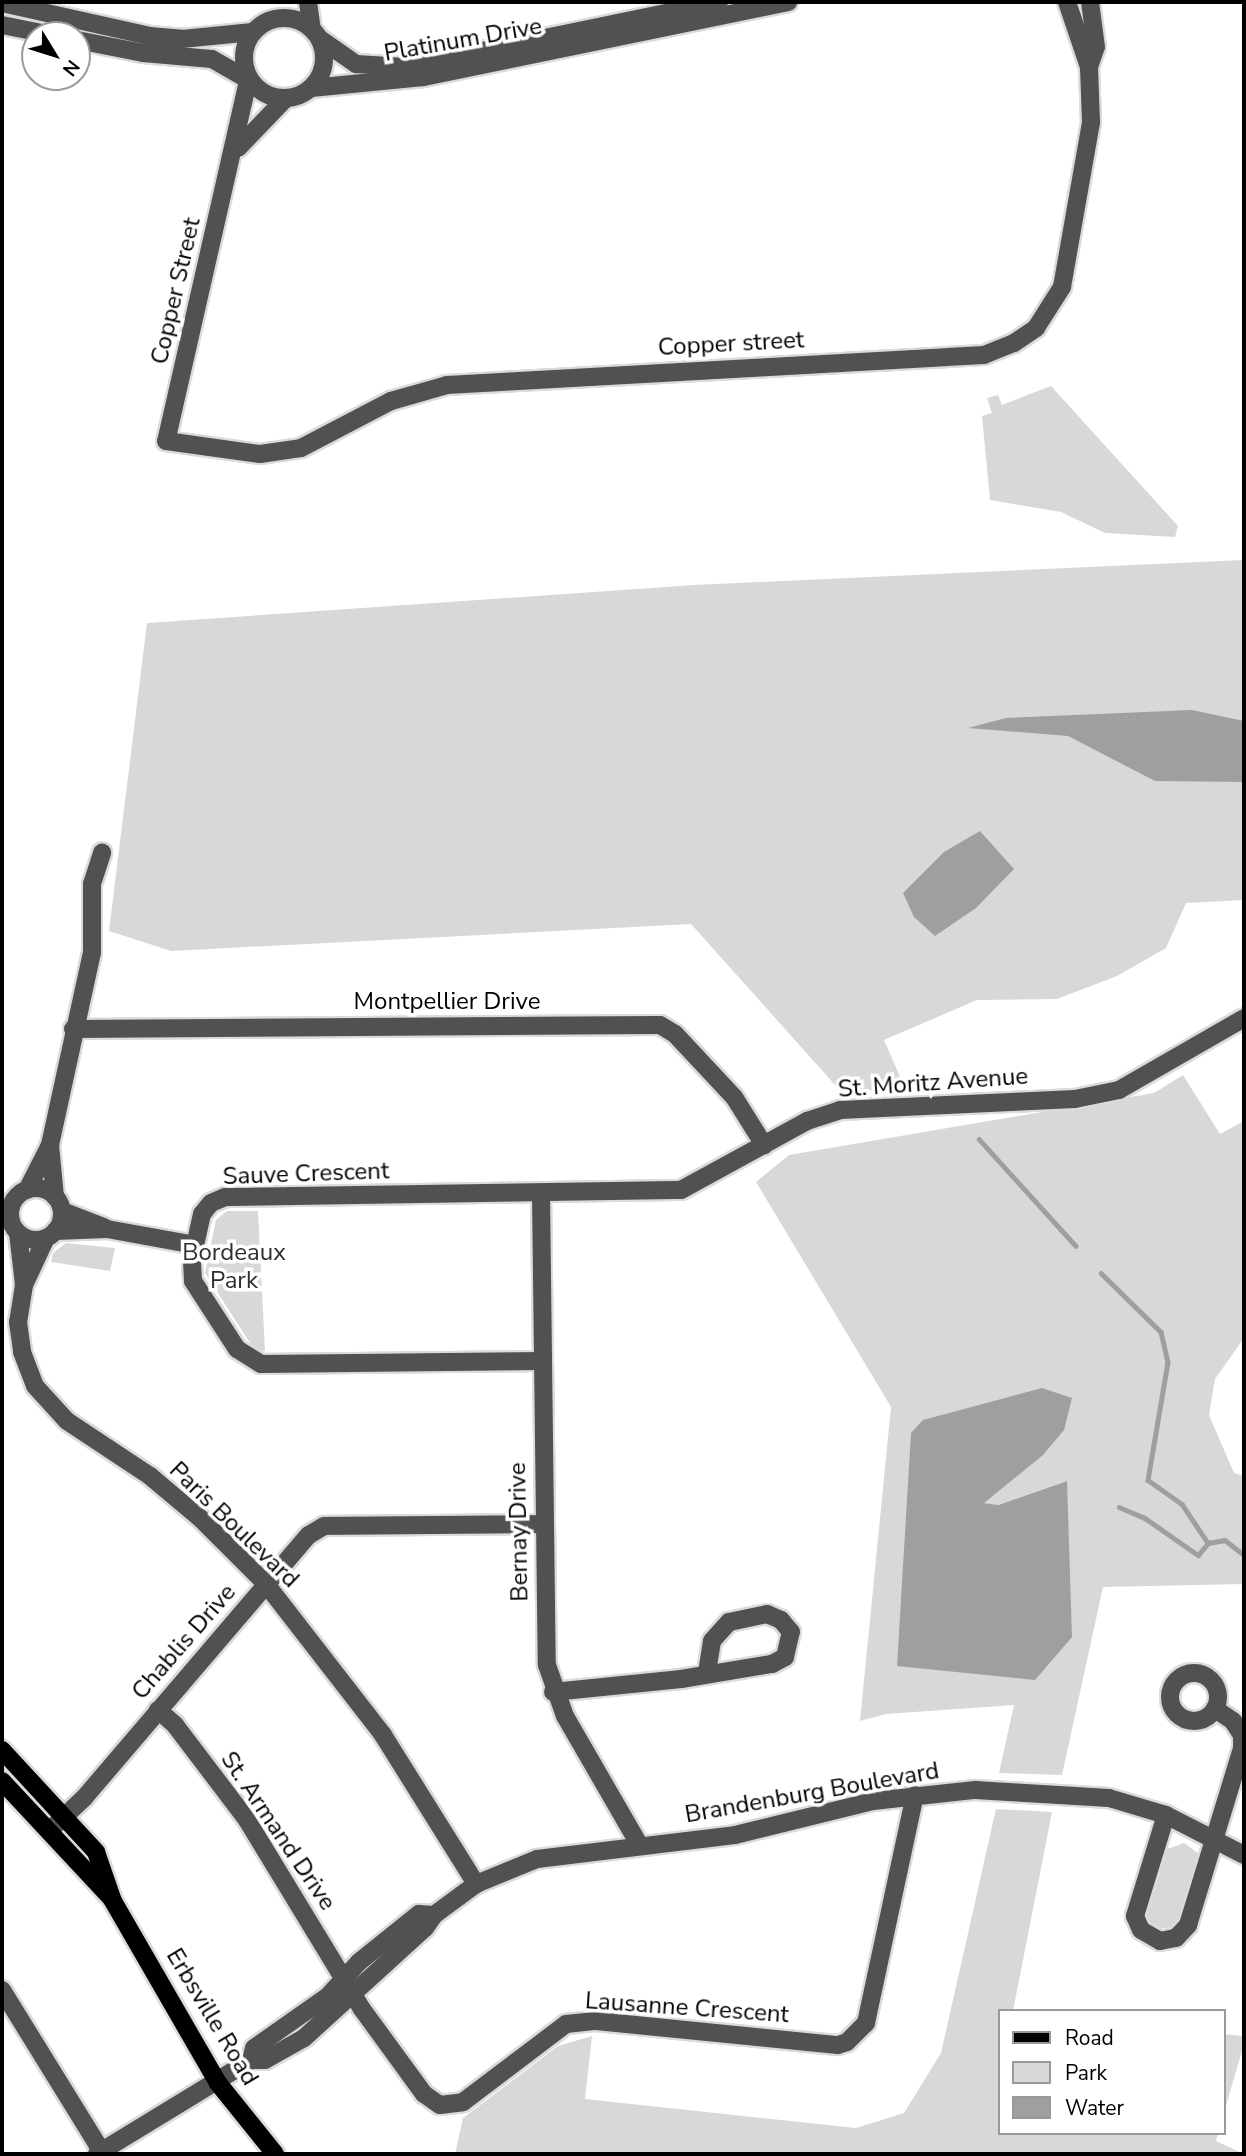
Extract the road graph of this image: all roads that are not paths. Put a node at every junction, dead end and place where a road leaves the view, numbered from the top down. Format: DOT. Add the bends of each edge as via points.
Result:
graph roads {
  1 [pos="284,2"];
  2 [pos="308,2"];
  3 [pos="719,2"];
  4 [pos="788,2"];
  5 [pos="1067,2"];
  6 [pos="1090,2"];
  7 [pos="2,3"];
  8 [pos="275,19"];
  9 [pos="2,25"];
  10 [pos="21,29"];
  11 [pos="253,32"];
  12 [pos="316,34"];
  13 [pos="91,43"];
  14 [pos="1089,67"];
  15 [pos="247,80"];
  16 [pos="311,88"];
  17 [pos="286,98"];
  18 [pos="234,153"];
  19 [pos="166,441"];
  20 [pos="102,853"];
  21 [pos="1244,1018"];
  22 [pos="73,1029"];
  23 [pos="50,1145"];
  24 [pos="764,1145"];
  25 [pos="27,1190"];
  26 [pos="541,1194"];
  27 [pos="58,1204"];
  28 [pos="107,1229"];
  29 [pos="18,1233"];
  30 [pos="51,1235"];
  31 [pos="195,1245"];
  32 [pos="24,1285"];
  33 [pos="542,1361"];
  34 [pos="543,1524"];
  35 [pos="266,1584"];
  36 [pos="707,1671"];
  37 [pos="553,1692"];
  38 [pos="1215,1709"];
  39 [pos="158,1710"];
  40 [pos="2,1750"];
  41 [pos="2,1781"];
  42 [pos="915,1795"];
  43 [pos="66,1814"];
  44 [pos="1167,1815"];
  45 [pos="49,1831"];
  46 [pos="1213,1839"];
  47 [pos="640,1846"];
  48 [pos="1244,1855"];
  49 [pos="476,1884"];
  50 [pos="113,1901"];
  51 [pos="348,1987"];
  52 [pos="2,1990"];
  53 [pos="218,2083"];
  54 [pos="99,2152"];
  55 [pos="275,2154"];
  1 -- 8 [label="street"];
  2 -- 12 [label="street"];
  3 -- 12 [label="street, Platinum Drive" via="405,67 356,64"];
  4 -- 16 [label="street, Platinum Drive" via="424,77"];
  5 -- 14 [label="street"];
  6 -- 14 [label="street" via="1096,47"];
  7 -- 11 [label="street" via="150,36 182,39"];
  8 -- 11 [label="street"];
  8 -- 12 [label="street" via="288,18"];
  9 -- 10 [label="street"];
  11 -- 15 [label="street" via="244,57"];
  12 -- 16 [label="street" via="324,65"];
  13 -- 15 [label="street" via="212,59"];
  14 -- 19 [label="street, Copper street" via="1091,122 1062,287 1036,328 1014,343 984,355 447,385 391,401 301,448 260,454"];
  15 -- 17 [label="street" via="273,97"];
  15 -- 18 [label="street, Copper Street"];
  16 -- 17 [label="street"];
  17 -- 18 [label="street"];
  18 -- 19 [label="street, Copper Street"];
  20 -- 22 [label="street" via="92,884 92,953"];
  21 -- 24 [label="street, St. Moritz Avenue" via="1119,1090 1075,1099 839,1110 807,1121"];
  22 -- 23 [label="street"];
  22 -- 24 [label="street, Montpellier Drive" via="660,1025 676,1034 734,1097"];
  23 -- 25 [label="street"];
  23 -- 27 [label="street"];
  24 -- 26 [label="street, St. Moritz Avenue" via="681,1190"];
  25 -- 27 [label="street" via="42,1189"];
  25 -- 29 [label="street" via="11,1207"];
  26 -- 31 [label="street, Sauve Crescent" via="225,1197 205,1210"];
  26 -- 33 [label="street, Bernay Drive"];
  27 -- 28 [label="street"];
  27 -- 30 [label="street"];
  28 -- 30 [label="street"];
  28 -- 31 [label="street"];
  29 -- 30 [label="street" via="34,1240"];
  29 -- 32 [label="street, Paris Boulevard"];
  30 -- 32 [label="street, Paris Boulevard"];
  31 -- 33 [label="street, Sauve Crescent" via="194,1281 237,1349 261,1364"];
  32 -- 35 [label="street, Paris Boulevard" via="20,1342 27,1370 46,1401 67,1421 150,1476"];
  33 -- 34 [label="street, Bernay Drive"];
  34 -- 35 [label="street, Chablis Drive" via="324,1526 309,1535"];
  34 -- 37 [label="street, Bernay Drive" via="547,1665"];
  35 -- 39 [label="street, Chablis Drive"];
  35 -- 49 [label="street, Paris Boulevard" via="383,1735"];
  36 -- 36 [label="street" via="732,1672 772,1664 786,1657 791,1632 781,1620 767,1614 729,1622 712,1641"];
  36 -- 37 [label="street" via="681,1679"];
  37 -- 47 [label="street, Bernay Drive"];
  38 -- 46 [label="street" via="1233,1721 1242,1735"];
  39 -- 43 [label="street, Chablis Drive"];
  39 -- 51 [label="street, St. Armand Drive" via="175,1725 247,1820"];
  40 -- 43 [label="main road, Erbsville Road"];
  41 -- 45 [label="main road, Erbsville Road"];
  42 -- 44 [label="street, Brandenburg Boulevard" via="1032,1791 1109,1798"];
  42 -- 47 [label="street, Brandenburg Boulevard" via="735,1835"];
  42 -- 51 [label="street, Lausanne Crescent" via="866,2024 848,2042 838,2045 596,2021 566,2024 463,2102 440,2105 424,2094"];
  43 -- 45 [label="street, Chablis Drive"];
  43 -- 50 [label="main road, Erbsville Road" via="96,1852"];
  44 -- 46 [label="street, Brandenburg Boulevard"];
  44 -- 46 [label="street" via="1135,1916 1147,1936 1168,1940 1188,1925"];
  45 -- 50 [label="main road, Erbsville Road"];
  46 -- 48 [label="street, Brandenburg Boulevard"];
  47 -- 49 [label="street, Brandenburg Boulevard" via="537,1859"];
  49 -- 51 [label="street, Brandenburg Boulevard" via="433,1914 425,1928"];
  50 -- 53 [label="main road, Erbsville Road"];
  51 -- 53 [label="street, Brandenburg Boulevard" via="304,2038 265,2060 251,2060"];
  52 -- 54 [label="street"];
  53 -- 54 [label="street, Brandenburg Boulevard"];
  53 -- 55 [label="main road, Erbsville Road"];
}
